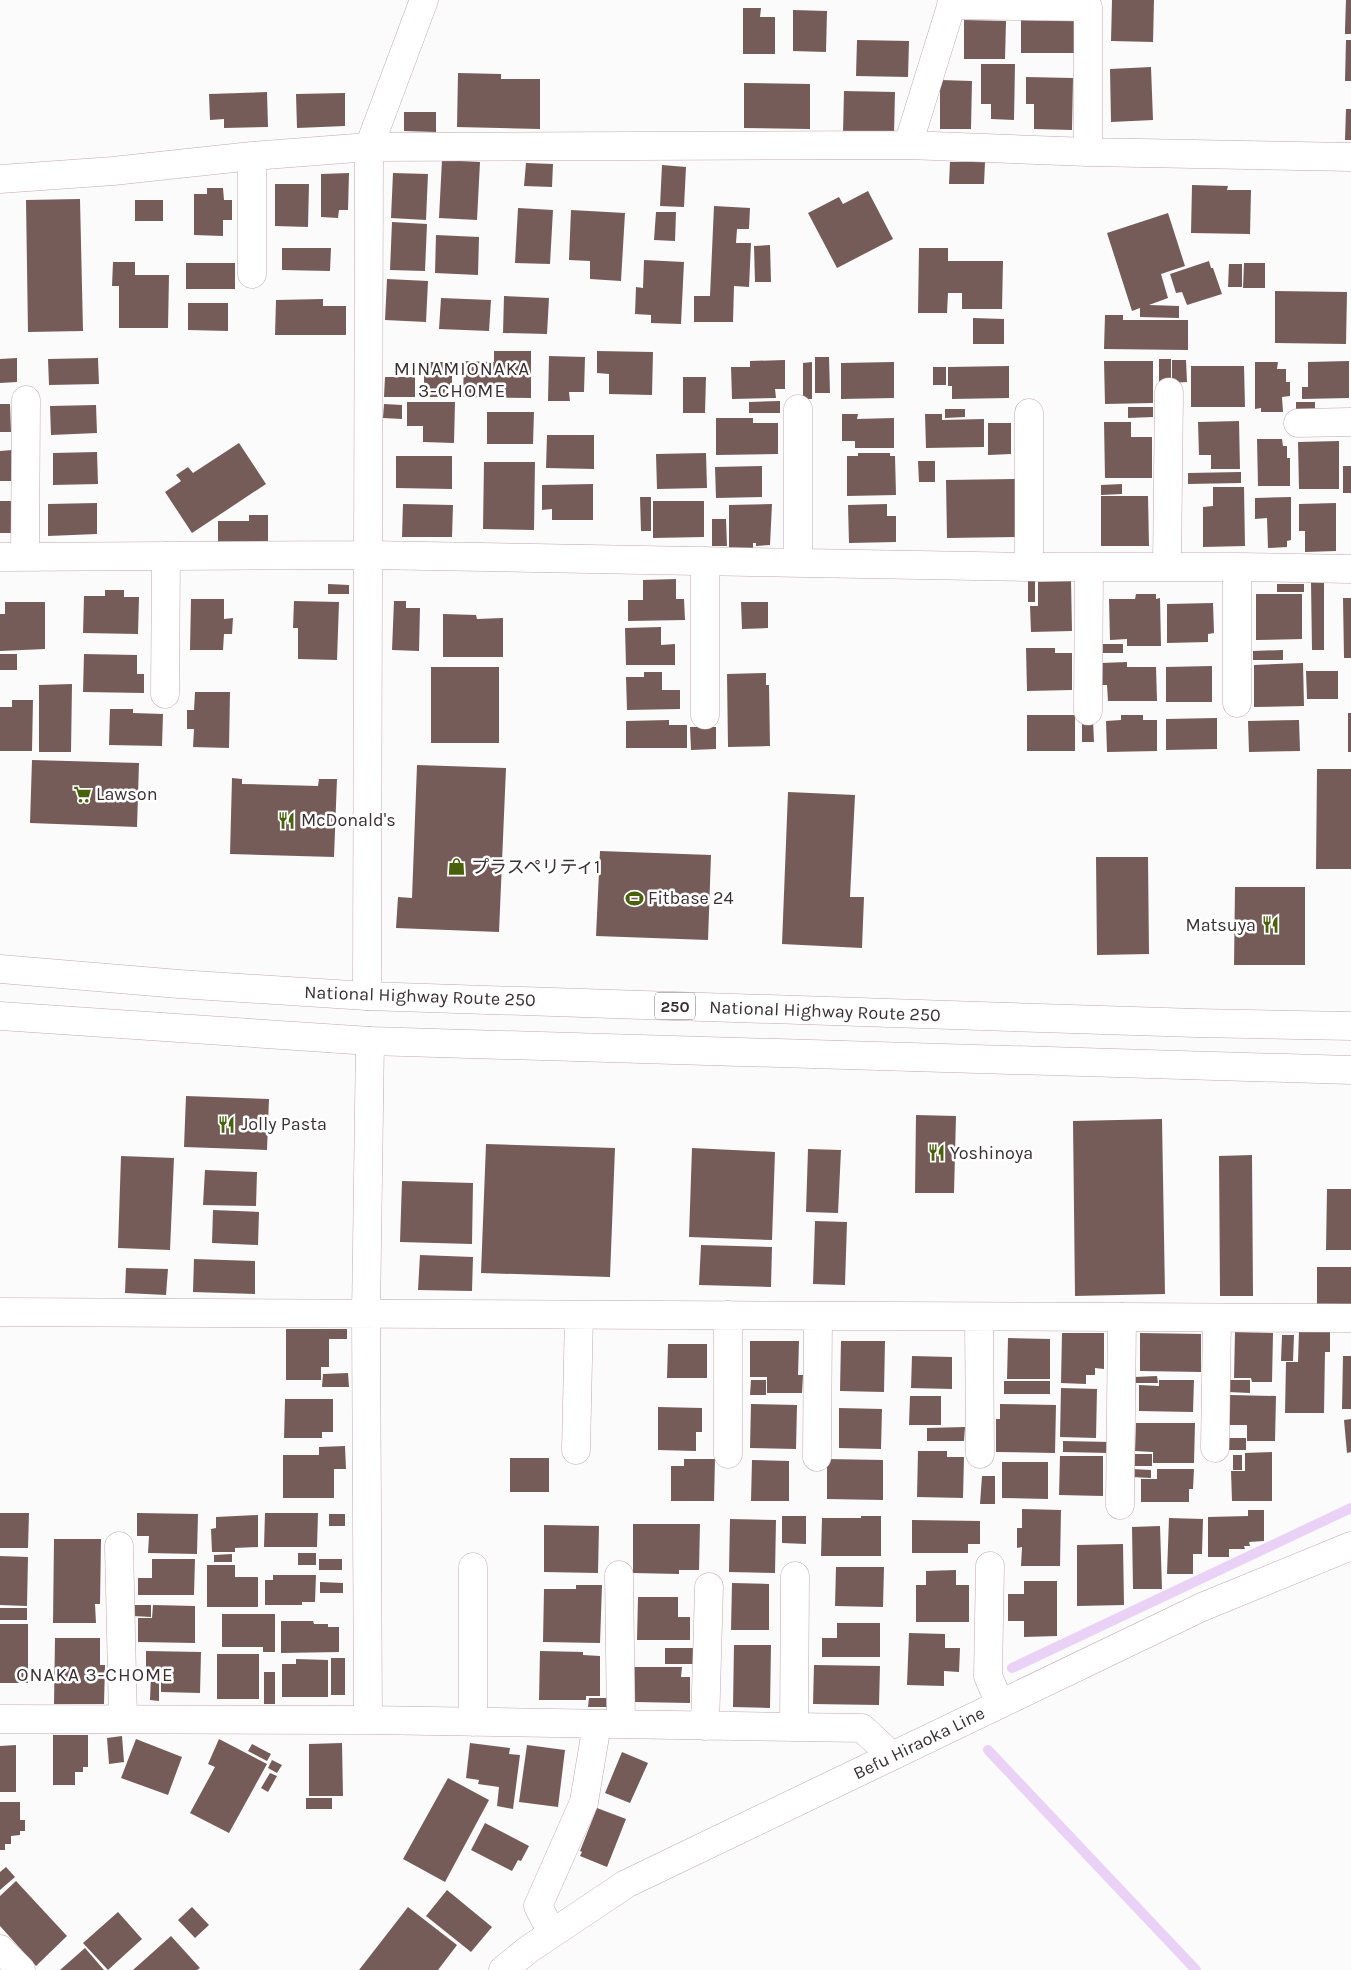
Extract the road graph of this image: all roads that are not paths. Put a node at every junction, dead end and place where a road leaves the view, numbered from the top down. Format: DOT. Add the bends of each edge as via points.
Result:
graph roads {
  1 [pos="424,0"];
  2 [pos="952,2"];
  3 [pos="908,145"];
  4 [pos="369,146"];
  5 [pos="1088,152"];
  6 [pos="252,156"];
  7 [pos="1351,157"];
  8 [pos="0,179"];
  9 [pos="252,274"];
  10 [pos="1169,392"];
  11 [pos="26,400"];
  12 [pos="798,408"];
  13 [pos="1029,413"];
  14 [pos="1351,422"];
  15 [pos="1298,423"];
  16 [pos="369,555"];
  17 [pos="166,556"];
  18 [pos="13,557"];
  19 [pos="705,561"];
  20 [pos="798,562"];
  21 [pos="1029,567"];
  22 [pos="1089,567"];
  23 [pos="1167,567"];
  24 [pos="1237,567"];
  25 [pos="1351,569"];
  26 [pos="165,694"];
  27 [pos="1237,703"];
  28 [pos="1088,710"];
  29 [pos="705,715"];
  30 [pos="0,969"];
  31 [pos="366,996"];
  32 [pos="0,1016"];
  33 [pos="1351,1026"];
  34 [pos="370,1040"];
  35 [pos="1351,1070"];
  36 [pos="0,1312"];
  37 [pos="366,1314"];
  38 [pos="579,1315"];
  39 [pos="728,1315"];
  40 [pos="818,1316"];
  41 [pos="979,1317"];
  42 [pos="1122,1317"];
  43 [pos="1217,1318"];
  44 [pos="1351,1318"];
  45 [pos="1216,1448"];
  46 [pos="576,1450"];
  47 [pos="728,1454"];
  48 [pos="980,1454"];
  49 [pos="817,1457"];
  50 [pos="1120,1505"];
  51 [pos="119,1546"];
  52 [pos="1351,1546"];
  53 [pos="990,1566"];
  54 [pos="473,1567"];
  55 [pos="620,1575"];
  56 [pos="795,1576"];
  57 [pos="709,1586"];
  58 [pos="1000,1704"];
  59 [pos="0,1719"];
  60 [pos="123,1719"];
  61 [pos="368,1720"];
  62 [pos="472,1722"];
  63 [pos="609,1724"];
  64 [pos="705,1726"];
  65 [pos="794,1727"];
  66 [pos="892,1756"];
  67 [pos="552,1933"];
  68 [pos="0,1949"];
  69 [pos="22,1970"];
  70 [pos="503,1970"];
  1 -- 4 [label="main road"];
  2 -- 3 [label="main road"];
  2 -- 5 [label="main road" via="1088,7"];
  3 -- 4 [label="main road"];
  3 -- 5 [label="main road"];
  4 -- 6 [label="main road"];
  4 -- 16 [label="main road"];
  5 -- 7 [label="main road"];
  6 -- 8 [label="main road"];
  6 -- 9 [label="main road"];
  10 -- 23 [label="main road"];
  11 -- 18 [label="main road"];
  12 -- 20 [label="main road"];
  13 -- 21 [label="main road"];
  14 -- 15 [label="main road"];
  16 -- 17 [label="main road"];
  16 -- 19 [label="main road"];
  16 -- 31 [label="main road"];
  17 -- 18 [label="main road"];
  17 -- 26 [label="main road"];
  19 -- 20 [label="main road"];
  19 -- 29 [label="main road"];
  20 -- 21 [label="main road"];
  21 -- 22 [label="main road"];
  22 -- 23 [label="main road"];
  22 -- 28 [label="main road"];
  23 -- 24 [label="main road"];
  24 -- 25 [label="main road"];
  24 -- 27 [label="main road"];
  30 -- 31 [label="main road, National Highway Route 250 / 250"];
  31 -- 33 [label="main road, National Highway Route 250 / 250"];
  32 -- 34 [label="main road"];
  34 -- 35 [label="main road"];
  34 -- 37 [label="main road"];
  36 -- 37 [label="main road"];
  37 -- 38 [label="main road"];
  37 -- 61 [label="main road"];
  38 -- 39 [label="main road"];
  38 -- 46 [label="main road"];
  39 -- 40 [label="main road"];
  39 -- 47 [label="main road"];
  40 -- 41 [label="main road"];
  40 -- 49 [label="main road"];
  41 -- 42 [label="main road"];
  41 -- 48 [label="main road"];
  42 -- 43 [label="main road"];
  42 -- 50 [label="main road"];
  43 -- 44 [label="main road"];
  43 -- 45 [label="main road"];
  51 -- 60 [label="main road"];
  52 -- 58 [label="main road, Befu Hiraoka Line" via="1202,1607"];
  53 -- 58 [label="main road" via="988,1676"];
  54 -- 62 [label="main road"];
  55 -- 63 [label="main road"];
  56 -- 65 [label="main road"];
  57 -- 64 [label="main road"];
  58 -- 66 [label="main road, Befu Hiraoka Line"];
  59 -- 60 [label="main road"];
  60 -- 61 [label="main road"];
  61 -- 62 [label="main road"];
  62 -- 63 [label="main road"];
  63 -- 64 [label="main road"];
  63 -- 67 [label="main road" via="584,1802 538,1906"];
  64 -- 65 [label="main road"];
  65 -- 66 [label="main road" via="862,1728"];
  66 -- 67 [label="main road, Befu Hiraoka Line" via="626,1884"];
  67 -- 70 [label="main road, Befu Hiraoka Line"];
  68 -- 69 [label="main road"];
}
